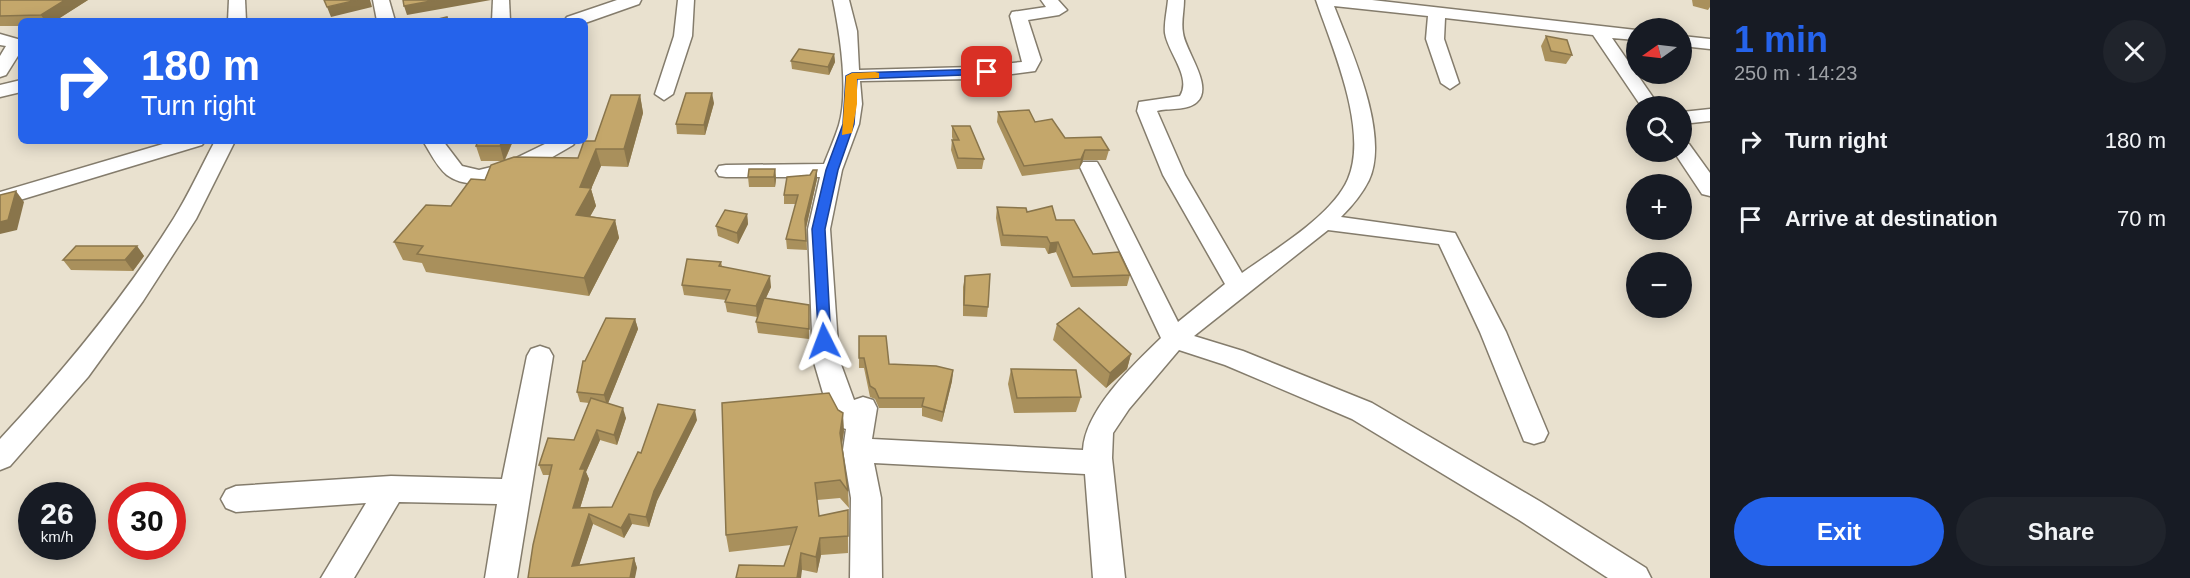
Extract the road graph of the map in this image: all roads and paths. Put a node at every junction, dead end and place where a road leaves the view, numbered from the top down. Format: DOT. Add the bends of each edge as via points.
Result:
graph roads {
  1 [pos="237,0"];
  2 [pos="381,0"];
  3 [pos="501,0"];
  4 [pos="686,0"];
  5 [pos="842,0"];
  6 [pos="1049,0"];
  7 [pos="1176,0"];
  8 [pos="1326,0"];
  9 [pos="622,2"];
  10 [pos="1437,13"];
  11 [pos="237,18"];
  12 [pos="385,18"];
  13 [pos="501,18"];
  14 [pos="581,18"];
  15 [pos="1599,31"];
  16 [pos="1626,34"];
  17 [pos="0,39"];
  18 [pos="1696,43"];
  19 [pos="1710,63"];
  20 [pos="0,71"];
  21 [pos="852,76"];
  22 [pos="1450,83"];
  23 [pos="18,87"];
  24 [pos="0,91"];
  25 [pos="664,94"];
  26 [pos="1643,96"];
  27 [pos="1710,115"];
  28 [pos="1692,117"];
  29 [pos="185,144"];
  30 [pos="223,144"];
  31 [pos="435,144"];
  32 [pos="560,144"];
  33 [pos="1692,162"];
  34 [pos="1090,168"];
  35 [pos="832,170"];
  36 [pos="726,171"];
  37 [pos="1710,189"];
  38 [pos="0,199"];
  39 [pos="1323,222"];
  40 [pos="1238,287"];
  41 [pos="1174,339"];
  42 [pos="540,356"];
  43 [pos="1534,433"];
  44 [pos="857,450"];
  45 [pos="0,458"];
  46 [pos="1099,463"];
  47 [pos="391,489"];
  48 [pos="514,492"];
  49 [pos="236,500"];
  50 [pos="338,578"];
  51 [pos="501,578"];
  52 [pos="866,578"];
  53 [pos="1109,578"];
  54 [pos="1635,578"];
  1 -- 11 [label="street"];
  2 -- 12 [label="street"];
  3 -- 13 [label="street"];
  4 -- 25 [label="street" via="683,36"];
  5 -- 21 [label="street"];
  6 -- 21 [label="street" via="1059,10 1018,16 1032,60 1029,67 972,73"];
  7 -- 40 [label="street" via="1174,34 1191,76 1193,93 1185,100 1146,106 1147,111 1174,175"];
  8 -- 10 [label="street"];
  8 -- 39 [label="street" via="1360,110 1364,165 1358,182"];
  9 -- 14 [label="street"];
  10 -- 15 [label="street"];
  10 -- 22 [label="street" via="1435,39"];
  15 -- 16 [label="street"];
  15 -- 26 [label="street"];
  17 -- 20 [label="street" via="16,44"];
  18 -- 19 [label="street"];
  21 -- 35 [label="street" via="849,124"];
  23 -- 24 [label="street"];
  27 -- 28 [label="street"];
  29 -- 38 [label="street"];
  30 -- 45 [label="street" via="185,219 134,295 79,370"];
  31 -- 32 [label="street" via="455,172 474,177 510,170"];
  33 -- 37 [label="street"];
  34 -- 41 [label="street"];
  35 -- 36 [label="street"];
  35 -- 44 [label="street" via="819,229 826,359 836,393 850,419 863,408"];
  39 -- 40 [label="street"];
  39 -- 43 [label="street" via="1447,238 1493,332"];
  40 -- 41 [label="street"];
  41 -- 46 [label="street" via="1099,433"];
  41 -- 54 [label="street" via="1244,362 1362,411"];
  42 -- 48 [label="street"];
  44 -- 46 [label="street"];
  44 -- 52 [label="street" via="866,498"];
  46 -- 53 [label="street"];
  47 -- 48 [label="street"];
  47 -- 49 [label="street"];
  47 -- 50 [label="street"];
  48 -- 51 [label="street"];
}
